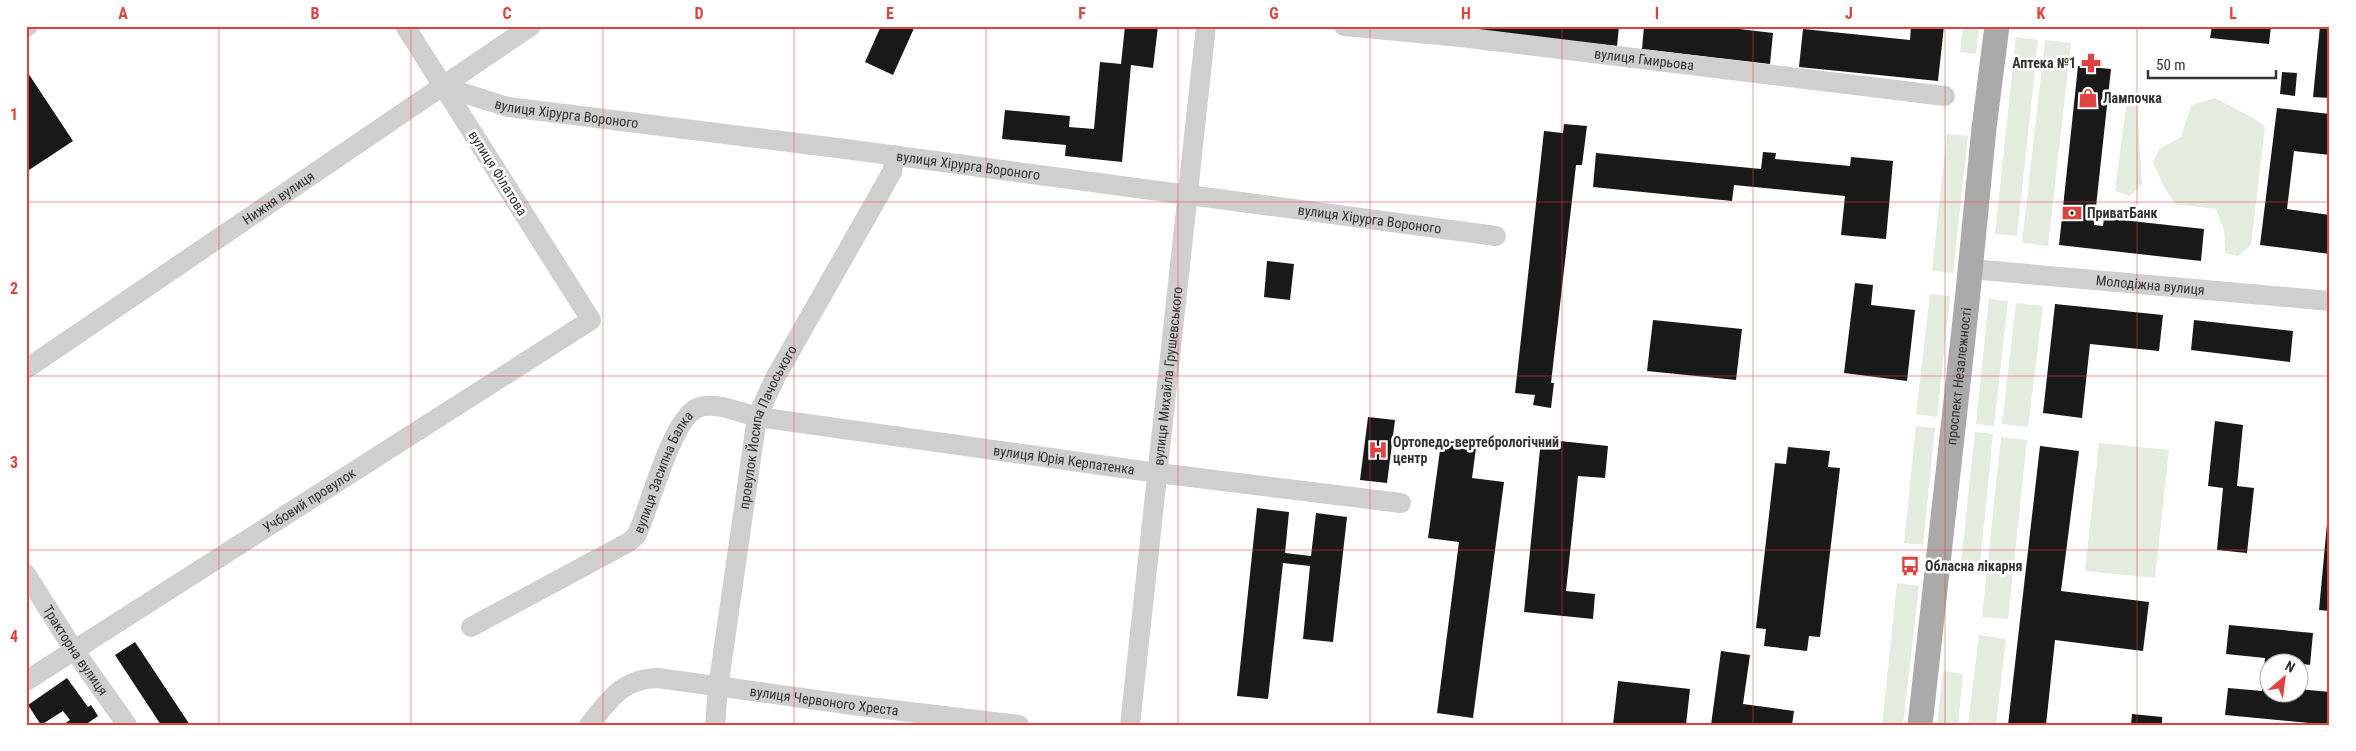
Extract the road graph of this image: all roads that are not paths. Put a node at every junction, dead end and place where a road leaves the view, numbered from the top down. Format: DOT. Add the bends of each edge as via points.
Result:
graph roads {
  1 [pos="404,26"];
  2 [pos="531,26"];
  3 [pos="1206,26"];
  4 [pos="1344,26"];
  5 [pos="1997,26"];
  6 [pos="444,87"];
  7 [pos="1945,96"];
  8 [pos="895,156"];
  9 [pos="1188,195"];
  10 [pos="1496,236"];
  11 [pos="1971,269"];
  12 [pos="2330,301"];
  13 [pos="592,320"];
  14 [pos="26,369"];
  15 [pos="757,417"];
  16 [pos="1158,473"];
  17 [pos="1402,503"];
  18 [pos="26,574"];
  19 [pos="471,627"];
  20 [pos="74,650"];
  21 [pos="26,681"];
  22 [pos="718,688"];
  23 [pos="127,725"];
  24 [pos="589,725"];
  25 [pos="715,725"];
  26 [pos="1019,725"];
  27 [pos="1130,725"];
  28 [pos="1920,725"];
  1 -- 6 [label="street, вулиця Філатова"];
  2 -- 6 [label="street, Нижня вулиця"];
  3 -- 9 [label="street, вулиця Михайла Грушевського"];
  4 -- 7 [label="street, вулиця Гмирьова" via="1461,37"];
  5 -- 11 [label="main road, проспект Незалежності"];
  6 -- 8 [label="street, вулиця Хірурга Вороного" via="508,107"];
  6 -- 13 [label="street, вулиця Філатова"];
  6 -- 14 [label="street, Нижня вулиця"];
  8 -- 9 [label="street, вулиця Хірурга Вороного"];
  8 -- 15 [label="street, провулок Йосипа Пачоського" via="892,172 775,378"];
  9 -- 10 [label="street, вулиця Хірурга Вороного"];
  9 -- 16 [label="street, вулиця Михайла Грушевського"];
  11 -- 12 [label="street, Молодіжна вулиця"];
  11 -- 28 [label="main road, проспект Незалежності"];
  13 -- 20 [label="street, Учбовий провулок"];
  15 -- 16 [label="street, вулиця Юрія Керпатенка"];
  15 -- 19 [label="street, вулиця Засипна Балка" via="714,406 699,407 690,413 672,442 636,536"];
  15 -- 22 [label="street, провулок Йосипа Пачоського"];
  16 -- 17 [label="street, вулиця Юрія Керпатенка"];
  16 -- 27 [label="street, вулиця Михайла Грушевського"];
  18 -- 20 [label="street, Тракторна вулиця"];
  20 -- 21 [label="street, Учбовий провулок"];
  20 -- 23 [label="street, Тракторна вулиця"];
  22 -- 24 [label="street, вулиця Червоного Хреста" via="643,678 615,693"];
  22 -- 25 [label="street, провулок Йосипа Пачоського"];
  22 -- 26 [label="street, вулиця Червоного Хреста"];
}
